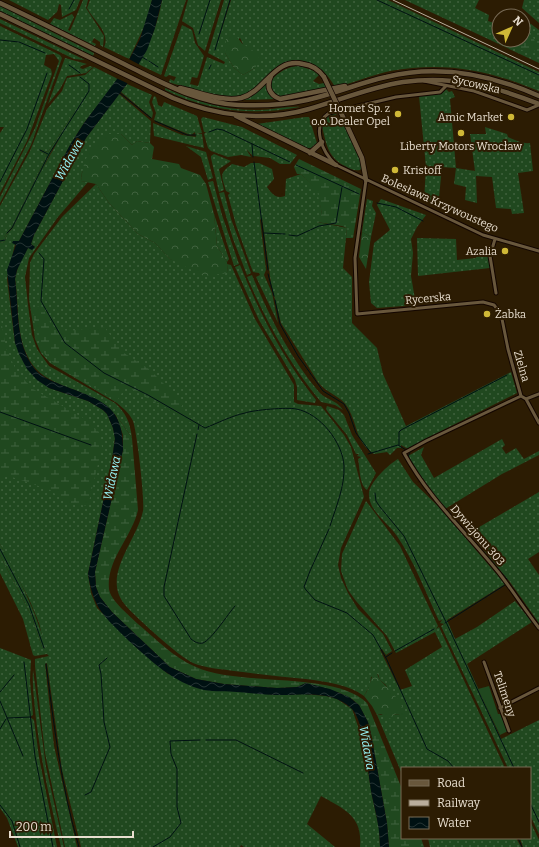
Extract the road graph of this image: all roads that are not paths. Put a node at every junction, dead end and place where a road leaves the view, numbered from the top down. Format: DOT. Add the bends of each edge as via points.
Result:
graph roads {
  1 [pos="0,3"];
  2 [pos="0,14"];
  3 [pos="272,74"];
  4 [pos="420,80"];
  5 [pos="168,85"];
  6 [pos="353,86"];
  7 [pos="446,86"];
  8 [pos="539,96"];
  9 [pos="539,105"];
  10 [pos="233,115"];
  11 [pos="322,142"];
  12 [pos="310,153"];
  13 [pos="336,165"];
  14 [pos="365,167"];
  15 [pos="356,175"];
  16 [pos="366,180"];
  17 [pos="495,239"];
  18 [pos="539,251"];
  19 [pos="496,293"];
  20 [pos="498,309"];
  21 [pos="539,394"];
  22 [pos="521,396"];
  23 [pos="526,400"];
  24 [pos="539,423"];
  25 [pos="539,628"];
  26 [pos="484,662"];
  27 [pos="539,688"];
  28 [pos="500,708"];
  29 [pos="509,730"];
  1 -- 5 [label="main road"];
  2 -- 10 [label="main road" via="163,93 197,107"];
  3 -- 5 [label="main road" via="252,93 237,98 207,95"];
  3 -- 6 [label="main road" via="268,88 280,99"];
  3 -- 14 [label="main road, bridge" via="286,65 300,63 314,68 324,77"];
  4 -- 7 [label="street, Sycowska"];
  4 -- 9 [label="main road" via="478,83 507,91"];
  4 -- 10 [label="main road" via="384,86 287,114"];
  5 -- 6 [label="main road" via="198,98 219,103 262,106 308,100"];
  6 -- 8 [label="main road" via="407,73 455,72 499,80"];
  7 -- 9 [label="street, Sycowska" via="488,95 527,110"];
  7 -- 11 [label="street" via="440,92 396,97 329,113 323,117 319,125"];
  10 -- 12 [label="main road"];
  11 -- 12 [label="main road"];
  11 -- 13 [label="street" via="327,156"];
  12 -- 13 [label="main road"];
  13 -- 15 [label="street, Bolesława Krzywoustego"];
  14 -- 15 [label="street" via="363,172"];
  14 -- 16 [label="main road"];
  15 -- 16 [label="street, Bolesława Krzywoustego"];
  16 -- 17 [label="street, Bolesława Krzywoustego"];
  16 -- 20 [label="street, Rycerska" via="356,250 357,314 483,302"];
  17 -- 18 [label="street, Bolesława Krzywoustego"];
  17 -- 19 [label="street" via="490,256"];
  20 -- 22 [label="street, Zielna"];
  21 -- 23 [label="street"];
  22 -- 23 [label="street, Zielna"];
  22 -- 25 [label="street, Dywizjonu 303" via="404,453 423,485 499,573"];
  23 -- 24 [label="street, Zielna"];
  26 -- 28 [label="street, Telimeny"];
  27 -- 28 [label="street"];
  28 -- 29 [label="street, Telimeny"];
}
